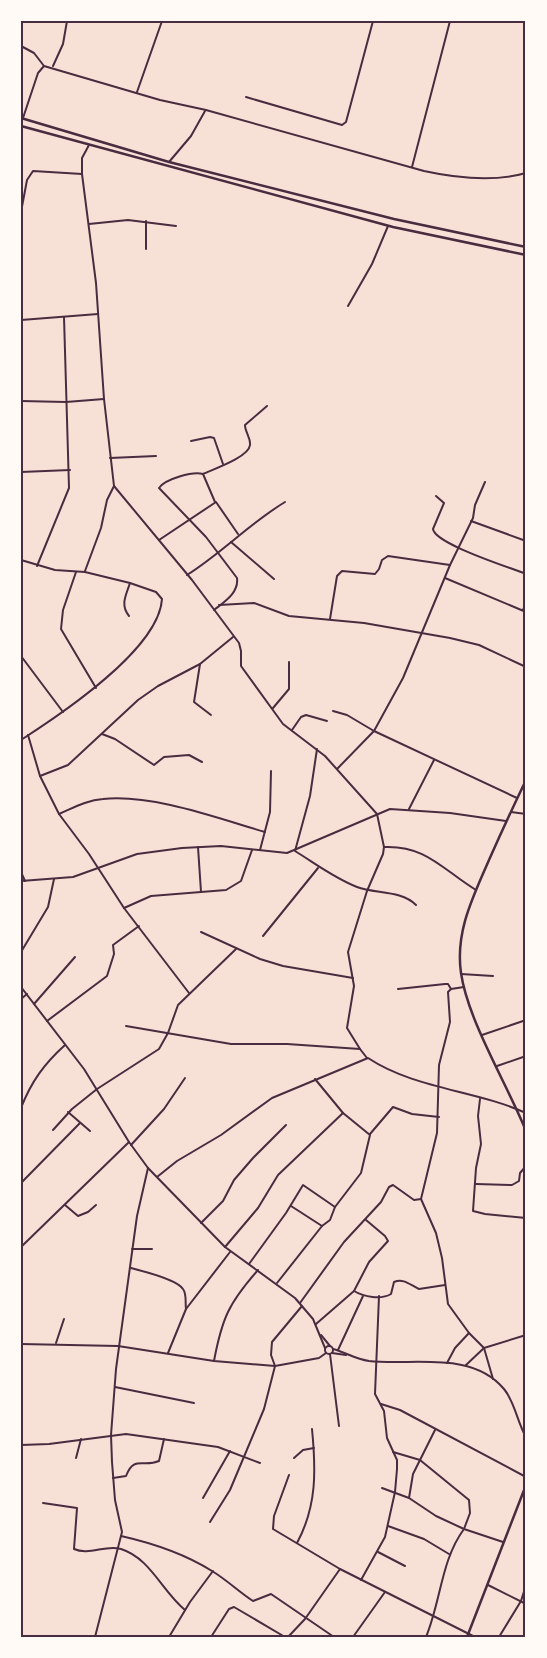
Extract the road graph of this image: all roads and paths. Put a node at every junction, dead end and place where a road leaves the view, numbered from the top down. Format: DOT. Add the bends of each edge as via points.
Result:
graph roads {
  1 [pos="67,21"];
  2 [pos="162,21"];
  3 [pos="373,21"];
  4 [pos="450,21"];
  5 [pos="21,46"];
  6 [pos="44,66"];
  7 [pos="52,67"];
  8 [pos="137,93"];
  9 [pos="246,96"];
  10 [pos="206,110"];
  11 [pos="22,119"];
  12 [pos="21,126"];
  13 [pos="89,145"];
  14 [pos="170,162"];
  15 [pos="412,167"];
  16 [pos="526,173"];
  17 [pos="82,174"];
  18 [pos="21,212"];
  19 [pos="146,222"];
  20 [pos="89,224"];
  21 [pos="176,226"];
  22 [pos="388,226"];
  23 [pos="526,246"];
  24 [pos="146,249"];
  25 [pos="526,255"];
  26 [pos="348,306"];
  27 [pos="98,314"];
  28 [pos="64,317"];
  29 [pos="21,320"];
  30 [pos="104,399"];
  31 [pos="21,401"];
  32 [pos="66,402"];
  33 [pos="267,406"];
  34 [pos="191,441"];
  35 [pos="156,456"];
  36 [pos="110,458"];
  37 [pos="223,464"];
  38 [pos="70,470"];
  39 [pos="21,472"];
  40 [pos="203,474"];
  41 [pos="485,482"];
  42 [pos="114,486"];
  43 [pos="436,496"];
  44 [pos="216,502"];
  45 [pos="284,502"];
  46 [pos="190,521"];
  47 [pos="471,521"];
  48 [pos="238,535"];
  49 [pos="159,540"];
  50 [pos="526,541"];
  51 [pos="231,542"];
  52 [pos="459,548"];
  53 [pos="219,553"];
  54 [pos="21,560"];
  55 [pos="450,565"];
  56 [pos="37,566"];
  57 [pos="76,572"];
  58 [pos="85,572"];
  59 [pos="526,574"];
  60 [pos="187,575"];
  61 [pos="445,578"];
  62 [pos="274,579"];
  63 [pos="130,583"];
  64 [pos="526,603"];
  65 [pos="219,605"];
  66 [pos="214,610"];
  67 [pos="524,611"];
  68 [pos="129,616"];
  69 [pos="330,619"];
  70 [pos="423,633"];
  71 [pos="234,637"];
  72 [pos="21,656"];
  73 [pos="289,662"];
  74 [pos="200,664"];
  75 [pos="526,667"];
  76 [pos="96,688"];
  77 [pos="273,708"];
  78 [pos="333,711"];
  79 [pos="63,712"];
  80 [pos="211,715"];
  81 [pos="327,721"];
  82 [pos="292,730"];
  83 [pos="374,731"];
  84 [pos="102,734"];
  85 [pos="28,735"];
  86 [pos="21,740"];
  87 [pos="317,749"];
  88 [pos="434,760"];
  89 [pos="202,762"];
  90 [pos="336,769"];
  91 [pos="271,771"];
  92 [pos="40,776"];
  93 [pos="526,780"];
  94 [pos="517,798"];
  95 [pos="409,810"];
  96 [pos="510,812"];
  97 [pos="59,814"];
  98 [pos="377,814"];
  99 [pos="526,814"];
  100 [pos="506,821"];
  101 [pos="265,832"];
  102 [pos="198,847"];
  103 [pos="384,847"];
  104 [pos="252,850"];
  105 [pos="260,850"];
  106 [pos="296,851"];
  107 [pos="319,867"];
  108 [pos="98,868"];
  109 [pos="21,872"];
  110 [pos="54,879"];
  111 [pos="23,881"];
  112 [pos="476,890"];
  113 [pos="367,891"];
  114 [pos="201,892"];
  115 [pos="416,905"];
  116 [pos="124,908"];
  117 [pos="138,926"];
  118 [pos="201,932"];
  119 [pos="263,936"];
  120 [pos="236,949"];
  121 [pos="21,952"];
  122 [pos="75,957"];
  123 [pos="461,974"];
  124 [pos="493,976"];
  125 [pos="354,978"];
  126 [pos="21,987"];
  127 [pos="464,987"];
  128 [pos="398,989"];
  129 [pos="451,989"];
  130 [pos="189,993"];
  131 [pos="27,994"];
  132 [pos="21,999"];
  133 [pos="34,1004"];
  134 [pos="526,1020"];
  135 [pos="47,1021"];
  136 [pos="126,1026"];
  137 [pos="168,1033"];
  138 [pos="482,1035"];
  139 [pos="65,1045"];
  140 [pos="360,1049"];
  141 [pos="526,1056"];
  142 [pos="368,1058"];
  143 [pos="497,1066"];
  144 [pos="185,1078"];
  145 [pos="315,1079"];
  146 [pos="439,1085"];
  147 [pos="97,1089"];
  148 [pos="480,1099"];
  149 [pos="21,1108"];
  150 [pos="517,1109"];
  151 [pos="68,1112"];
  152 [pos="343,1113"];
  153 [pos="526,1113"];
  154 [pos="439,1117"];
  155 [pos="80,1123"];
  156 [pos="286,1125"];
  157 [pos="53,1130"];
  158 [pos="90,1131"];
  159 [pos="526,1132"];
  160 [pos="370,1135"];
  161 [pos="130,1144"];
  162 [pos="526,1166"];
  163 [pos="148,1168"];
  164 [pos="158,1176"];
  165 [pos="21,1183"];
  166 [pos="476,1184"];
  167 [pos="421,1199"];
  168 [pos="65,1204"];
  169 [pos="96,1205"];
  170 [pos="291,1206"];
  171 [pos="335,1207"];
  172 [pos="526,1218"];
  173 [pos="366,1220"];
  174 [pos="201,1223"];
  175 [pos="322,1226"];
  176 [pos="21,1247"];
  177 [pos="226,1247"];
  178 [pos="132,1249"];
  179 [pos="152,1249"];
  180 [pos="231,1251"];
  181 [pos="249,1264"];
  182 [pos="130,1268"];
  183 [pos="258,1270"];
  184 [pos="277,1283"];
  185 [pos="445,1285"];
  186 [pos="354,1291"];
  187 [pos="363,1296"];
  188 [pos="379,1296"];
  189 [pos="300,1303"];
  190 [pos="302,1306"];
  191 [pos="186,1309"];
  192 [pos="64,1319"];
  193 [pos="316,1324"];
  194 [pos="469,1333"];
  195 [pos="320,1335"];
  196 [pos="526,1335"];
  197 [pos="21,1344"];
  198 [pos="56,1344"];
  199 [pos="118,1346"];
  200 [pos="330,1346"];
  201 [pos="325,1348"];
  202 [pos="484,1348"];
  203 [pos="333,1349"];
  204 [pos="338,1350"];
  205 [pos="168,1353"];
  206 [pos="326,1353"];
  207 [pos="330,1353"];
  208 [pos="346,1355"];
  209 [pos="214,1361"];
  210 [pos="376,1362"];
  211 [pos="447,1363"];
  212 [pos="466,1365"];
  213 [pos="275,1366"];
  214 [pos="493,1379"];
  215 [pos="114,1387"];
  216 [pos="194,1403"];
  217 [pos="380,1403"];
  218 [pos="339,1426"];
  219 [pos="312,1429"];
  220 [pos="435,1430"];
  221 [pos="111,1434"];
  222 [pos="526,1437"];
  223 [pos="81,1438"];
  224 [pos="164,1439"];
  225 [pos="21,1445"];
  226 [pos="314,1448"];
  227 [pos="230,1451"];
  228 [pos="393,1452"];
  229 [pos="243,1455"];
  230 [pos="76,1458"];
  231 [pos="294,1458"];
  232 [pos="420,1460"];
  233 [pos="260,1463"];
  234 [pos="289,1475"];
  235 [pos="526,1477"];
  236 [pos="113,1478"];
  237 [pos="526,1485"];
  238 [pos="382,1488"];
  239 [pos="395,1492"];
  240 [pos="203,1498"];
  241 [pos="409,1498"];
  242 [pos="43,1503"];
  243 [pos="210,1522"];
  244 [pos="388,1526"];
  245 [pos="464,1529"];
  246 [pos="121,1536"];
  247 [pos="297,1543"];
  248 [pos="504,1543"];
  249 [pos="117,1548"];
  250 [pos="378,1552"];
  251 [pos="449,1554"];
  252 [pos="405,1566"];
  253 [pos="340,1569"];
  254 [pos="212,1571"];
  255 [pos="362,1580"];
  256 [pos="487,1585"];
  257 [pos="526,1585"];
  258 [pos="385,1592"];
  259 [pos="521,1601"];
  260 [pos="526,1604"];
  261 [pos="185,1610"];
  262 [pos="434,1617"];
  263 [pos="305,1619"];
  264 [pos="294,1631"];
  265 [pos="468,1635"];
  266 [pos="95,1637"];
  267 [pos="169,1637"];
  268 [pos="211,1637"];
  269 [pos="287,1637"];
  270 [pos="293,1637"];
  271 [pos="334,1637"];
  272 [pos="353,1637"];
  273 [pos="426,1637"];
  274 [pos="475,1637"];
  275 [pos="499,1637"];
  1 -- 7 [label="street" via="63,44"];
  2 -- 8 [label="street"];
  3 -- 9 [label="street" via="346,122 342,125"];
  4 -- 15 [label="street"];
  5 -- 6 [label="street" via="34,53"];
  6 -- 7 [label="street"];
  6 -- 11 [label="street" via="38,73"];
  7 -- 8 [label="street"];
  8 -- 10 [label="street"];
  10 -- 14 [label="street"];
  10 -- 15 [label="street"];
  11 -- 14 [label="main road"];
  12 -- 13 [label="main road"];
  13 -- 17 [label="street" via="82,158"];
  13 -- 22 [label="main road"];
  14 -- 23 [label="main road" via="424,227"];
  15 -- 16 [label="street" via="438,174 483,178"];
  17 -- 18 [label="street" via="33,171 27,180"];
  17 -- 20 [label="street"];
  19 -- 20 [label="street" via="113,220"];
  19 -- 21 [label="street"];
  19 -- 24 [label="street"];
  20 -- 27 [label="street"];
  22 -- 25 [label="main road"];
  22 -- 26 [label="street" via="372,264"];
  27 -- 28 [label="street"];
  27 -- 30 [label="street"];
  28 -- 29 [label="street"];
  28 -- 32 [label="street"];
  30 -- 32 [label="street"];
  30 -- 36 [label="street"];
  31 -- 32 [label="street"];
  32 -- 38 [label="street"];
  33 -- 37 [label="street" via="246,425 250,442 247,453"];
  34 -- 37 [label="street" via="214,438"];
  35 -- 36 [label="street"];
  36 -- 42 [label="street"];
  37 -- 40 [label="street"];
  38 -- 39 [label="street"];
  38 -- 56 [label="street" via="67,495"];
  40 -- 44 [label="street"];
  40 -- 46 [label="street" via="166,481 159,488"];
  41 -- 47 [label="street"];
  42 -- 49 [label="street"];
  42 -- 58 [label="street"];
  43 -- 52 [label="street" via="444,503 433,532"];
  44 -- 46 [label="street"];
  44 -- 48 [label="street"];
  45 -- 48 [label="street"];
  46 -- 49 [label="street"];
  46 -- 53 [label="street"];
  47 -- 50 [label="street"];
  47 -- 52 [label="street"];
  48 -- 51 [label="street"];
  49 -- 60 [label="street"];
  51 -- 53 [label="street"];
  51 -- 62 [label="street"];
  52 -- 55 [label="street"];
  52 -- 59 [label="street"];
  53 -- 60 [label="street"];
  53 -- 65 [label="street" via="236,574 238,583 233,593"];
  54 -- 56 [label="street"];
  55 -- 61 [label="street"];
  55 -- 69 [label="street" via="388,556 382,560 380,570 375,574 342,571 337,576"];
  56 -- 57 [label="street"];
  57 -- 58 [label="street"];
  57 -- 76 [label="street" via="62,610 61,629"];
  58 -- 63 [label="street"];
  60 -- 66 [label="street"];
  61 -- 67 [label="street"];
  61 -- 70 [label="street"];
  63 -- 68 [label="street" via="124,602"];
  63 -- 76 [label="street" via="156,592 162,605 142,639"];
  64 -- 67 [label="street"];
  65 -- 66 [label="street"];
  65 -- 69 [label="street" via="254,603 289,616"];
  66 -- 71 [label="street"];
  69 -- 70 [label="street"];
  70 -- 75 [label="street" via="479,645"];
  70 -- 83 [label="street"];
  71 -- 74 [label="street"];
  71 -- 77 [label="street" via="241,647 241,666"];
  72 -- 79 [label="street"];
  73 -- 77 [label="street" via="289,689"];
  74 -- 80 [label="street" via="194,702"];
  74 -- 84 [label="street" via="148,692"];
  76 -- 79 [label="street"];
  77 -- 82 [label="street" via="283,724"];
  78 -- 83 [label="street" via="347,714"];
  79 -- 85 [label="street"];
  81 -- 82 [label="street" via="306,715"];
  82 -- 87 [label="street"];
  83 -- 88 [label="street"];
  83 -- 90 [label="street"];
  84 -- 89 [label="street" via="154,765 164,757 189,755"];
  84 -- 92 [label="street" via="68,765"];
  85 -- 86 [label="street"];
  85 -- 92 [label="street"];
  87 -- 90 [label="street"];
  87 -- 106 [label="street" via="309,804"];
  88 -- 94 [label="street"];
  88 -- 95 [label="street"];
  90 -- 98 [label="street"];
  91 -- 101 [label="street" via="271,807"];
  92 -- 97 [label="street"];
  93 -- 94 [label="main road"];
  94 -- 96 [label="main road"];
  95 -- 98 [label="street" via="390,809"];
  95 -- 100 [label="street"];
  96 -- 99 [label="street"];
  96 -- 100 [label="main road"];
  97 -- 101 [label="street" via="94,800 138,801"];
  97 -- 108 [label="street"];
  98 -- 103 [label="street"];
  98 -- 106 [label="street"];
  100 -- 112 [label="main road"];
  101 -- 105 [label="street"];
  102 -- 104 [label="street"];
  102 -- 108 [label="street" via="143,853"];
  102 -- 114 [label="street"];
  103 -- 112 [label="street" via="403,846 422,852"];
  103 -- 113 [label="street"];
  104 -- 105 [label="street"];
  104 -- 114 [label="street" via="239,883 224,891"];
  105 -- 106 [label="street" via="280,854"];
  106 -- 107 [label="street"];
  107 -- 113 [label="street"];
  107 -- 119 [label="street"];
  108 -- 110 [label="street"];
  108 -- 116 [label="street"];
  109 -- 111 [label="street"];
  110 -- 111 [label="street"];
  110 -- 121 [label="street" via="48,907"];
  112 -- 123 [label="main road" via="461,933"];
  113 -- 115 [label="street" via="406,897"];
  113 -- 125 [label="street" via="349,947"];
  114 -- 116 [label="street" via="151,896"];
  116 -- 117 [label="street"];
  117 -- 130 [label="street"];
  117 -- 135 [label="street" via="113,945 114,954 107,976"];
  118 -- 120 [label="street"];
  120 -- 125 [label="street" via="299,970"];
  120 -- 130 [label="street"];
  122 -- 133 [label="street"];
  123 -- 124 [label="street"];
  123 -- 127 [label="main road"];
  125 -- 140 [label="street" via="347,1028"];
  126 -- 131 [label="street"];
  127 -- 129 [label="street"];
  127 -- 138 [label="main road"];
  128 -- 129 [label="street" via="448,984"];
  129 -- 146 [label="street" via="448,992 450,1022 440,1058"];
  130 -- 137 [label="street" via="175,1009"];
  131 -- 132 [label="street"];
  131 -- 133 [label="street"];
  133 -- 135 [label="street"];
  134 -- 138 [label="street"];
  135 -- 139 [label="street"];
  136 -- 137 [label="street"];
  137 -- 140 [label="street" via="231,1044"];
  137 -- 147 [label="street" via="158,1049"];
  138 -- 143 [label="main road"];
  139 -- 147 [label="street"];
  139 -- 149 [label="street" via="38,1073"];
  140 -- 142 [label="street"];
  141 -- 143 [label="street"];
  142 -- 145 [label="street"];
  142 -- 146 [label="street" via="413,1080"];
  143 -- 150 [label="main road"];
  144 -- 161 [label="street" via="164,1109"];
  145 -- 152 [label="street"];
  145 -- 164 [label="street" via="272,1098"];
  146 -- 148 [label="street"];
  146 -- 154 [label="street"];
  147 -- 151 [label="street"];
  147 -- 161 [label="street"];
  148 -- 150 [label="street"];
  148 -- 166 [label="street" via="481,1144"];
  150 -- 153 [label="street"];
  150 -- 159 [label="main road"];
  151 -- 155 [label="street"];
  151 -- 157 [label="street"];
  152 -- 160 [label="street"];
  152 -- 177 [label="street" via="278,1176 258,1208"];
  154 -- 160 [label="street" via="393,1108"];
  154 -- 167 [label="street"];
  155 -- 158 [label="street"];
  155 -- 165 [label="street"];
  156 -- 174 [label="street" via="242,1170 222,1201"];
  160 -- 171 [label="street" via="361,1174"];
  161 -- 163 [label="street"];
  161 -- 168 [label="street"];
  162 -- 166 [label="street" via="519,1181 512,1185"];
  163 -- 164 [label="street"];
  163 -- 178 [label="street"];
  164 -- 174 [label="street"];
  166 -- 172 [label="street" via="475,1212"];
  167 -- 173 [label="street" via="414,1200 391,1186"];
  167 -- 185 [label="street" via="436,1233"];
  168 -- 169 [label="street" via="78,1216"];
  168 -- 176 [label="street"];
  170 -- 171 [label="street" via="303,1185"];
  170 -- 175 [label="street"];
  170 -- 181 [label="street"];
  171 -- 175 [label="street" via="330,1220"];
  173 -- 186 [label="street" via="388,1242 369,1262"];
  173 -- 189 [label="street" via="344,1242"];
  174 -- 177 [label="street"];
  175 -- 184 [label="street"];
  177 -- 180 [label="street"];
  178 -- 179 [label="street"];
  178 -- 182 [label="street"];
  180 -- 181 [label="street"];
  180 -- 191 [label="street"];
  181 -- 183 [label="street"];
  182 -- 191 [label="street" via="181,1286 185,1292"];
  182 -- 199 [label="street"];
  183 -- 184 [label="street"];
  183 -- 209 [label="street" via="228,1309"];
  184 -- 189 [label="street"];
  185 -- 188 [label="street" via="419,1289 405,1281 397,1281 391,1294"];
  185 -- 194 [label="street" via="450,1308"];
  186 -- 187 [label="street"];
  186 -- 193 [label="street"];
  187 -- 188 [label="street"];
  187 -- 204 [label="street"];
  188 -- 210 [label="street"];
  189 -- 190 [label="street"];
  190 -- 193 [label="street"];
  190 -- 213 [label="street" via="272,1342 271,1355"];
  191 -- 205 [label="street"];
  192 -- 198 [label="street"];
  193 -- 195 [label="street"];
  194 -- 202 [label="street"];
  194 -- 211 [label="street"];
  195 -- 200 [label="street"];
  195 -- 201 [label="street"];
  196 -- 202 [label="street"];
  197 -- 198 [label="street"];
  198 -- 199 [label="street"];
  199 -- 205 [label="street"];
  199 -- 215 [label="street"];
  200 -- 201 [label="street"];
  200 -- 203 [label="street"];
  201 -- 206 [label="street"];
  202 -- 212 [label="street"];
  202 -- 214 [label="street"];
  203 -- 204 [label="street"];
  203 -- 207 [label="street"];
  204 -- 208 [label="street"];
  205 -- 209 [label="street"];
  206 -- 207 [label="street"];
  206 -- 213 [label="street" via="321,1358"];
  207 -- 208 [label="street"];
  207 -- 218 [label="street"];
  208 -- 210 [label="street"];
  209 -- 213 [label="street"];
  210 -- 211 [label="street"];
  210 -- 217 [label="street" via="374,1394"];
  211 -- 212 [label="street"];
  212 -- 214 [label="street"];
  213 -- 229 [label="street" via="264,1409"];
  214 -- 222 [label="street" via="508,1395"];
  215 -- 216 [label="street"];
  215 -- 221 [label="street"];
  217 -- 220 [label="street" via="400,1410"];
  217 -- 228 [label="street"];
  219 -- 226 [label="street"];
  220 -- 232 [label="street"];
  220 -- 235 [label="street"];
  221 -- 223 [label="street"];
  221 -- 224 [label="street"];
  221 -- 236 [label="street"];
  223 -- 225 [label="street"];
  223 -- 230 [label="street"];
  224 -- 227 [label="street"];
  224 -- 236 [label="street" via="159,1461 132,1464 126,1476"];
  226 -- 231 [label="street" via="302,1450"];
  226 -- 247 [label="street" via="316,1468 311,1508"];
  227 -- 229 [label="street"];
  227 -- 240 [label="street"];
  228 -- 232 [label="street"];
  228 -- 239 [label="street" via="397,1464"];
  229 -- 233 [label="street"];
  229 -- 243 [label="street" via="230,1490"];
  232 -- 241 [label="street" via="411,1479"];
  232 -- 245 [label="street" via="469,1500 470,1513"];
  234 -- 247 [label="street" via="271,1526"];
  236 -- 246 [label="street"];
  237 -- 248 [label="main road"];
  238 -- 239 [label="street"];
  239 -- 241 [label="street"];
  239 -- 244 [label="street"];
  241 -- 245 [label="street"];
  242 -- 249 [label="street" via="78,1508 76,1550"];
  244 -- 250 [label="street"];
  244 -- 251 [label="street" via="424,1539"];
  245 -- 248 [label="street"];
  245 -- 251 [label="street"];
  246 -- 249 [label="street"];
  246 -- 254 [label="street" via="169,1550"];
  247 -- 253 [label="street"];
  248 -- 256 [label="main road"];
  249 -- 261 [label="street" via="139,1557 172,1599"];
  249 -- 266 [label="street"];
  250 -- 252 [label="street"];
  250 -- 255 [label="street"];
  251 -- 262 [label="street"];
  253 -- 255 [label="street"];
  253 -- 263 [label="street"];
  254 -- 261 [label="street"];
  254 -- 263 [label="street" via="253,1601 271,1594"];
  255 -- 258 [label="street"];
  256 -- 259 [label="street"];
  256 -- 265 [label="main road"];
  257 -- 259 [label="street"];
  258 -- 262 [label="street"];
  258 -- 272 [label="street"];
  259 -- 260 [label="street"];
  259 -- 275 [label="street"];
  261 -- 267 [label="street"];
  262 -- 265 [label="street"];
  262 -- 273 [label="street"];
  263 -- 264 [label="street"];
  263 -- 271 [label="street"];
  264 -- 269 [label="street"];
  264 -- 270 [label="street"];
  265 -- 274 [label="street"];
  268 -- 269 [label="street" via="229,1609 234,1607"];
}
